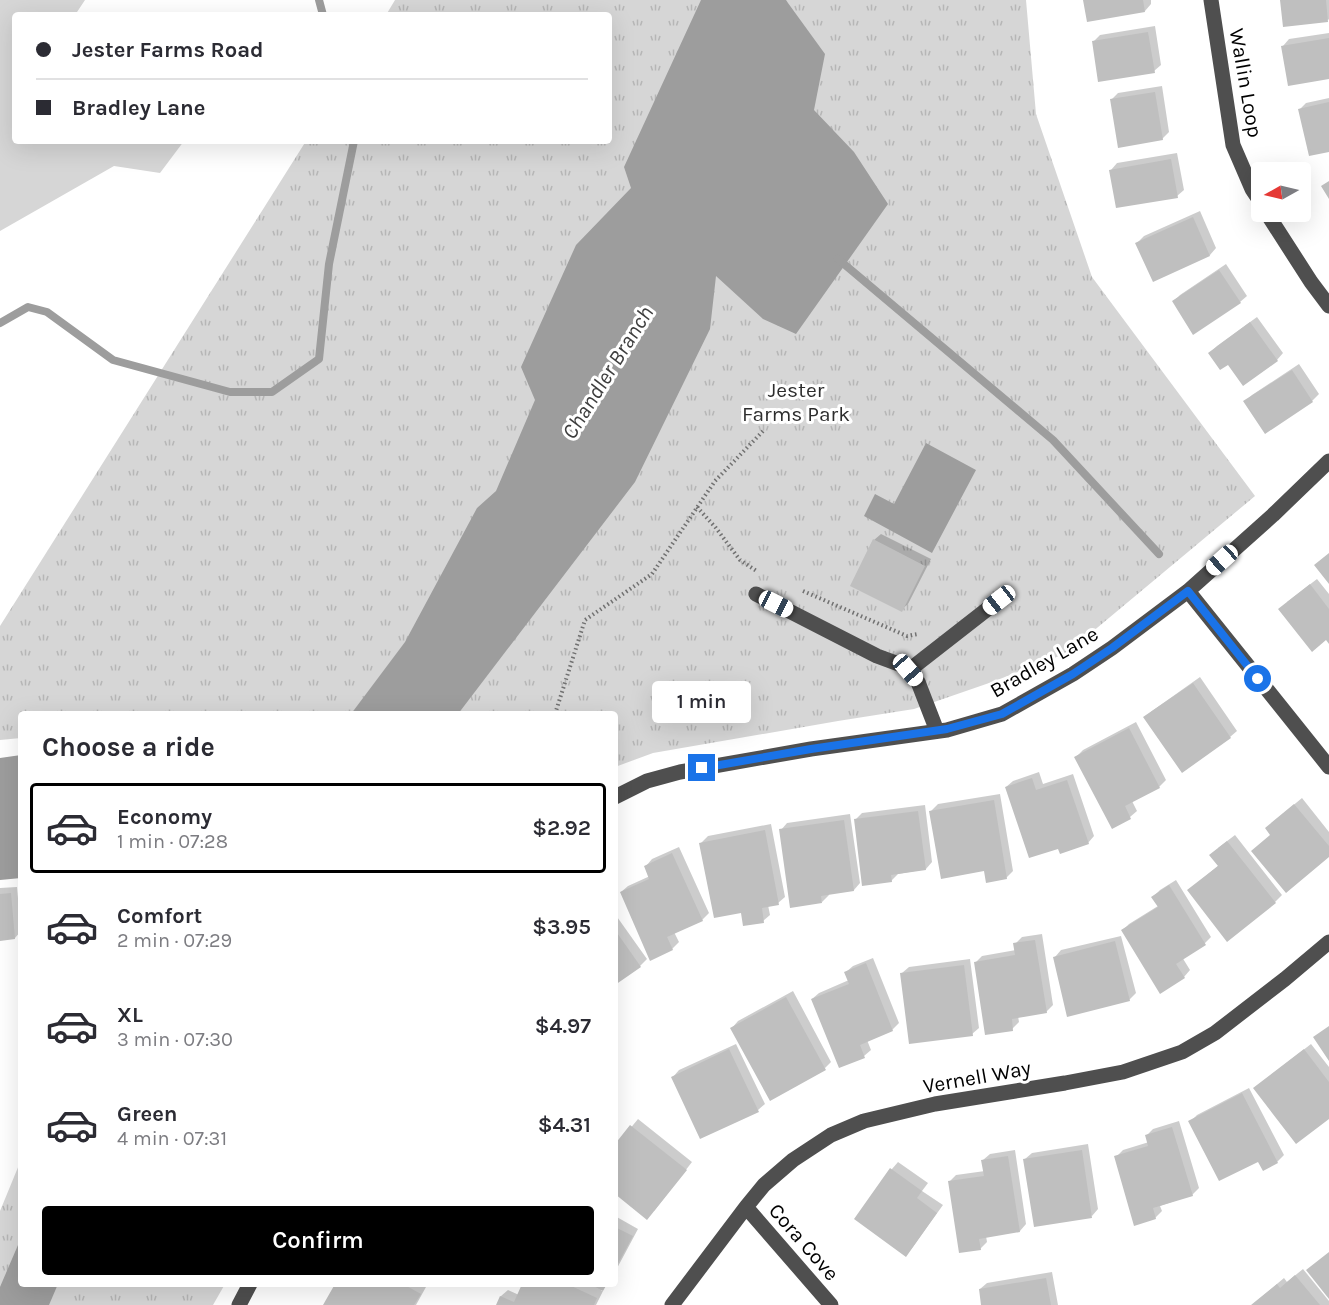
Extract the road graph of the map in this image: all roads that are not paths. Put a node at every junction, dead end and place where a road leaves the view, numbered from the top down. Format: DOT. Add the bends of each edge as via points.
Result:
graph roads {
  1 [pos="1211,0"];
  2 [pos="1251,187"];
  3 [pos="1272,222"];
  4 [pos="1329,306"];
  5 [pos="1329,461"];
  6 [pos="1188,591"];
  7 [pos="756,594"];
  8 [pos="999,600"];
  9 [pos="908,670"];
  10 [pos="938,731"];
  11 [pos="1329,767"];
  12 [pos="618,796"];
  13 [pos="1329,942"];
  14 [pos="746,1207"];
  15 [pos="248,1287"];
  16 [pos="239,1305"];
  17 [pos="672,1305"];
  18 [pos="831,1305"];
  1 -- 2 [label="street, Wallin Loop" via="1233,145"];
  3 -- 4 [label="street"];
  5 -- 6 [label="street, Bradley Lane"];
  6 -- 10 [label="street, Bradley Lane" via="1112,648 1012,709"];
  6 -- 11 [label="street"];
  7 -- 9 [label="street"];
  8 -- 9 [label="street"];
  9 -- 10 [label="street" via="918,682"];
  10 -- 12 [label="street, Bradley Lane" via="680,772 647,781"];
  13 -- 14 [label="street, Vernell Way" via="1215,1033 1182,1052 1123,1072 935,1104 864,1121 831,1135 793,1160"];
  14 -- 17 [label="street, Vernell Way"];
  14 -- 18 [label="street, Cora Cove"];
  15 -- 16 [label="street"];
}
